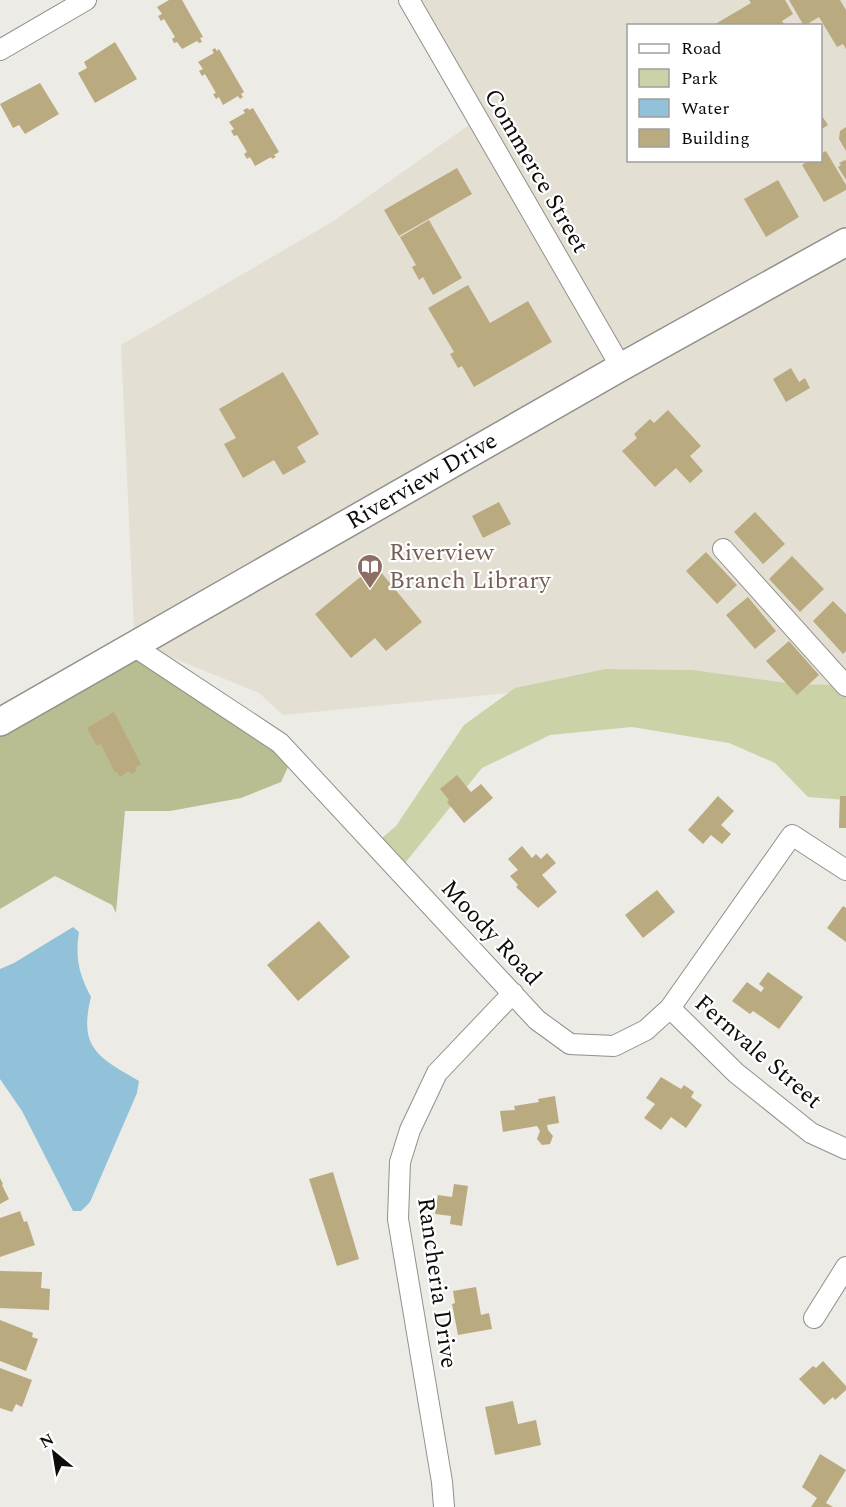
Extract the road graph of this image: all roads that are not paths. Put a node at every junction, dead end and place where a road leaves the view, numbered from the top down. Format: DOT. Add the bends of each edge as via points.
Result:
graph roads {
  1 [pos="86,0"];
  2 [pos="409,0"];
  3 [pos="0,50"];
  4 [pos="846,242"];
  5 [pos="621,367"];
  6 [pos="723,549"];
  7 [pos="132,645"];
  8 [pos="846,686"];
  9 [pos="0,722"];
  10 [pos="846,870"];
  11 [pos="513,993"];
  12 [pos="669,1008"];
  13 [pos="846,1149"];
  14 [pos="846,1267"];
  15 [pos="814,1318"];
  16 [pos="444,1507"];
  1 -- 3 [label="street"];
  2 -- 5 [label="street, Commerce Street"];
  4 -- 5 [label="street, Riverview Drive"];
  5 -- 7 [label="street, Riverview Drive"];
  6 -- 8 [label="street"];
  7 -- 9 [label="street, Riverview Drive"];
  7 -- 11 [label="street, Moody Road" via="279,743"];
  10 -- 12 [label="street, Moody Road" via="792,835"];
  11 -- 12 [label="street, Moody Road" via="537,1020 570,1044 614,1046 646,1030"];
  11 -- 16 [label="street, Rancheria Drive" via="437,1073 410,1130 400,1162 398,1219"];
  12 -- 13 [label="street, Fernvale Street" via="736,1072 811,1132"];
  14 -- 15 [label="street"];
}
